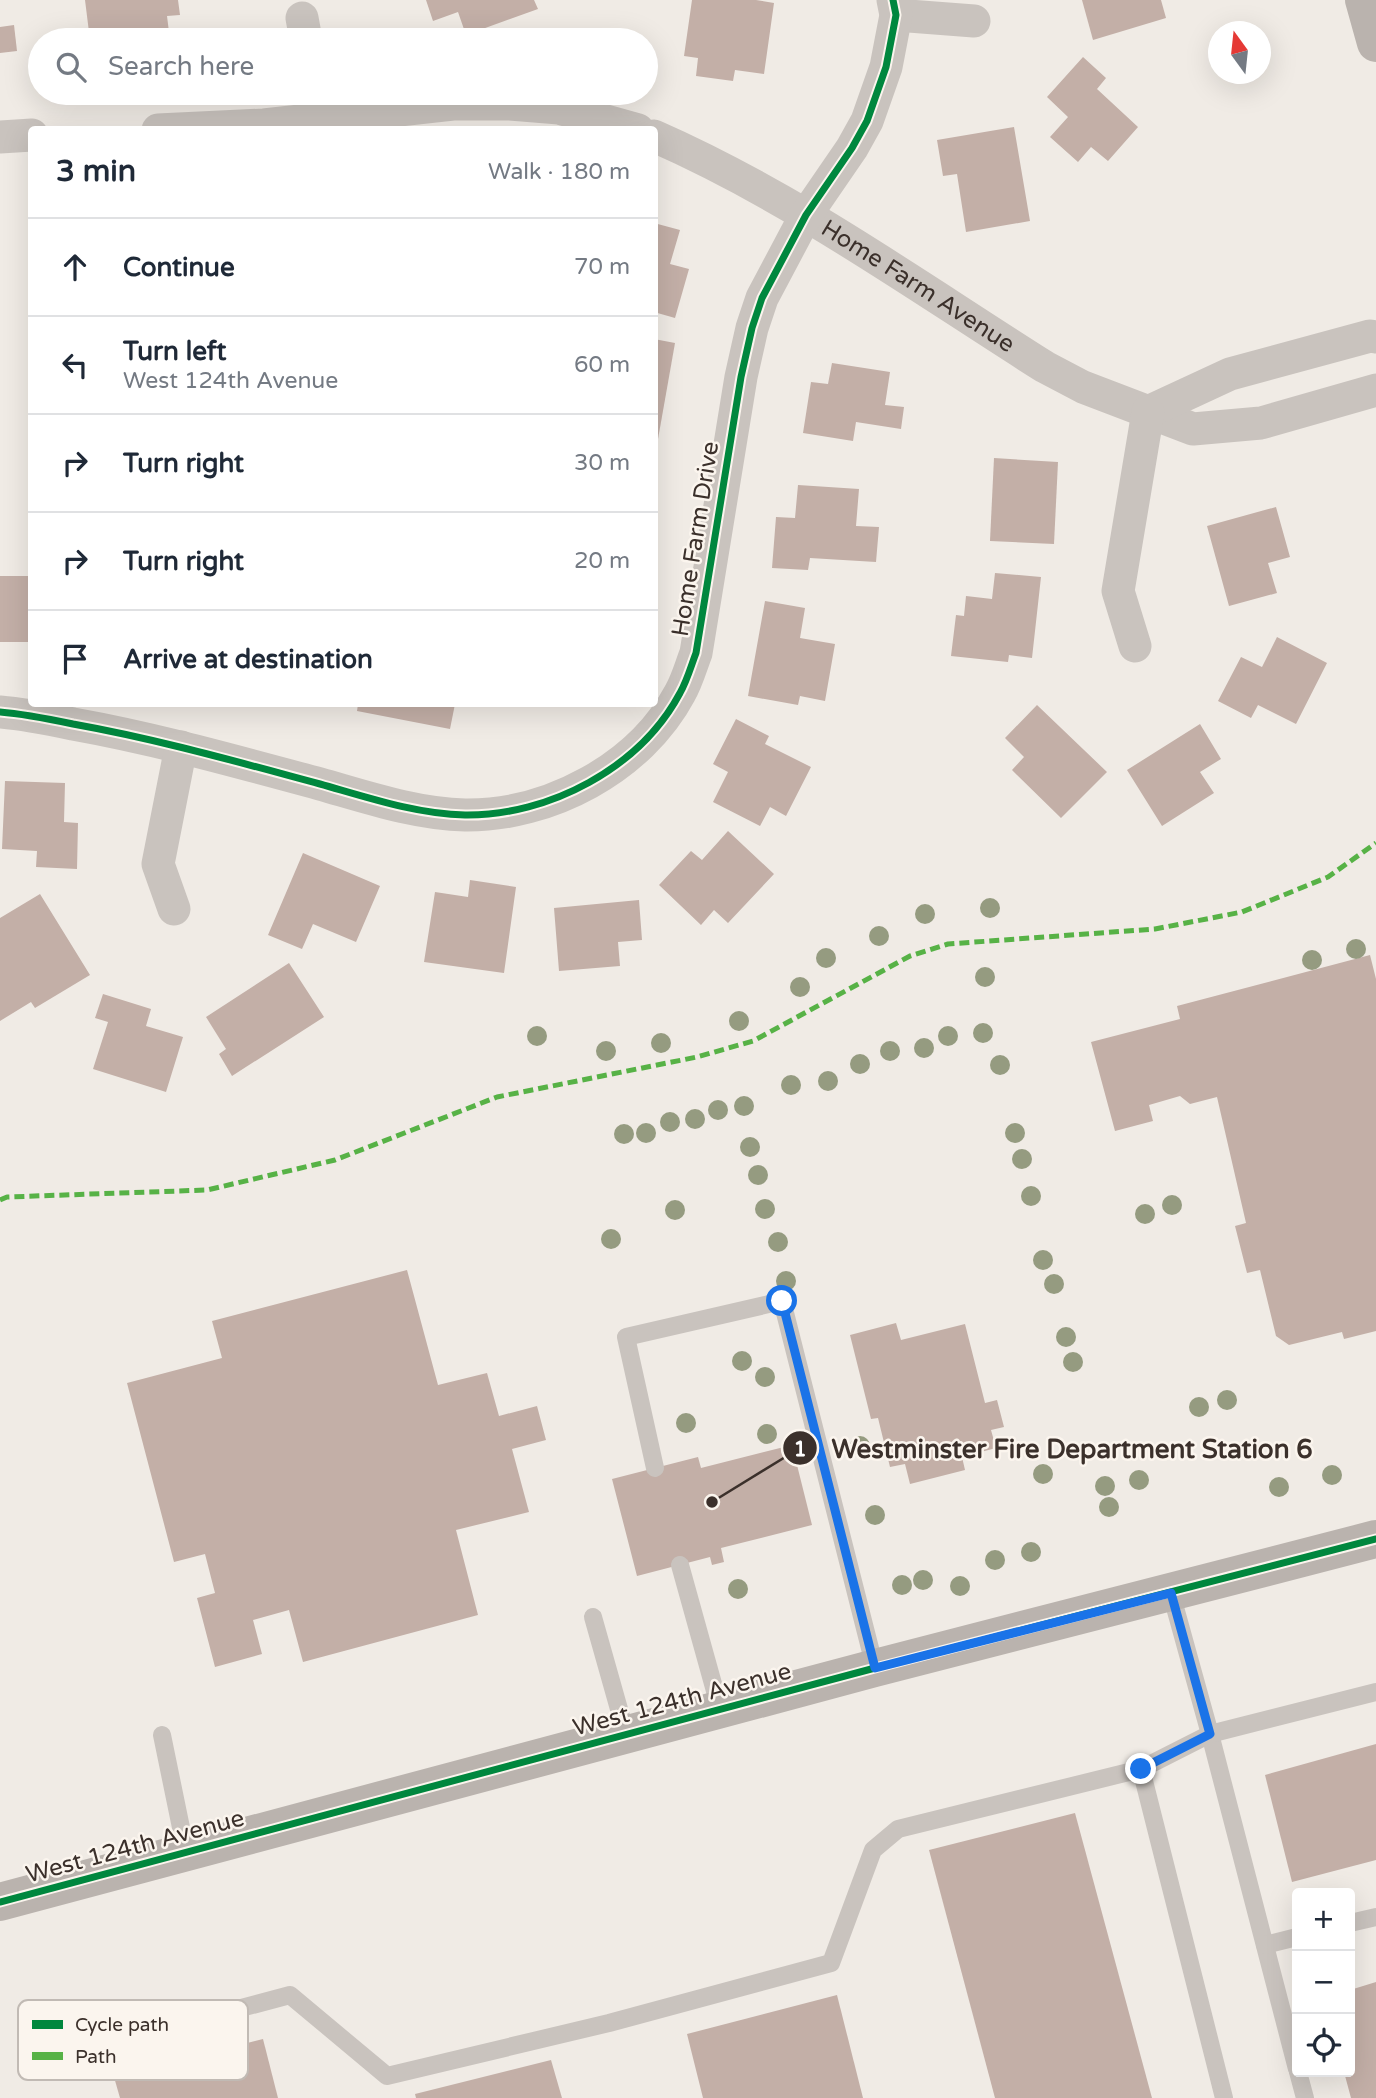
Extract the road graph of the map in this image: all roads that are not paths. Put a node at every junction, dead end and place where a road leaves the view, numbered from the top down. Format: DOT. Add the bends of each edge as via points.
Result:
graph roads {
  1 [pos="1364,0"];
  2 [pos="894,7"];
  3 [pos="974,21"];
  4 [pos="1376,43"];
  5 [pos="386,105"];
  6 [pos="522,105"];
  7 [pos="318,106"];
  8 [pos="267,126"];
  9 [pos="624,126"];
  10 [pos="28,135"];
  11 [pos="0,137"];
  12 [pos="658,138"];
  13 [pos="806,215"];
  14 [pos="1376,337"];
  15 [pos="1376,390"];
  16 [pos="1148,412"];
  17 [pos="1135,646"];
  18 [pos="0,712"];
  19 [pos="181,747"];
  20 [pos="174,909"];
  21 [pos="655,1468"];
  22 [pos="1376,1539"];
  23 [pos="680,1564"];
  24 [pos="1171,1593"];
  25 [pos="593,1617"];
  26 [pos="875,1668"];
  27 [pos="1376,1692"];
  28 [pos="720,1709"];
  29 [pos="626,1734"];
  30 [pos="1210,1734"];
  31 [pos="162,1735"];
  32 [pos="1141,1769"];
  33 [pos="186,1852"];
  34 [pos="0,1902"];
  35 [pos="1376,1917"];
  36 [pos="1355,1922"];
  37 [pos="1292,1938"];
  38 [pos="1265,1945"];
  39 [pos="248,2006"];
  40 [pos="1292,2048"];
  41 [pos="1300,2077"];
  42 [pos="1224,2098"];
  43 [pos="1305,2098"];
  1 -- 4 [label="street"];
  2 -- 3 [label="street"];
  2 -- 13 [label="street, Home Farm Drive" via="886,67 867,121"];
  5 -- 7 [label="street"];
  6 -- 9 [label="street" via="559,108"];
  7 -- 8 [label="street"];
  10 -- 11 [label="street"];
  12 -- 13 [label="street, Home Farm Avenue"];
  13 -- 16 [label="street, Home Farm Avenue" via="1045,367"];
  13 -- 19 [label="street, Home Farm Drive" via="762,298 752,328 696,653 680,693 629,757 581,786 524,808 463,815 369,797"];
  14 -- 16 [label="street" via="1230,374"];
  15 -- 16 [label="street, Home Farm Avenue" via="1239,426 1193,429"];
  16 -- 17 [label="street" via="1118,591"];
  18 -- 19 [label="street, Home Farm Drive"];
  19 -- 20 [label="street" via="158,864"];
  21 -- 26 [label="lane" via="626,1336 782,1301"];
  22 -- 24 [label="street, West 124th Avenue"];
  23 -- 28 [label="lane"];
  24 -- 26 [label="street, West 124th Avenue"];
  24 -- 30 [label="lane"];
  25 -- 29 [label="lane"];
  26 -- 28 [label="street, West 124th Avenue"];
  27 -- 30 [label="lane"];
  28 -- 29 [label="street, West 124th Avenue"];
  29 -- 33 [label="street, West 124th Avenue"];
  30 -- 32 [label="lane"];
  30 -- 38 [label="lane"];
  31 -- 33 [label="lane"];
  32 -- 39 [label="lane" via="898,1829 873,1850 831,1963 609,2023 387,2076 290,1995"];
  32 -- 42 [label="lane"];
  33 -- 34 [label="street, West 124th Avenue"];
  35 -- 36 [label="lane"];
  37 -- 38 [label="lane"];
  38 -- 40 [label="lane"];
  41 -- 43 [label="lane"];
}
